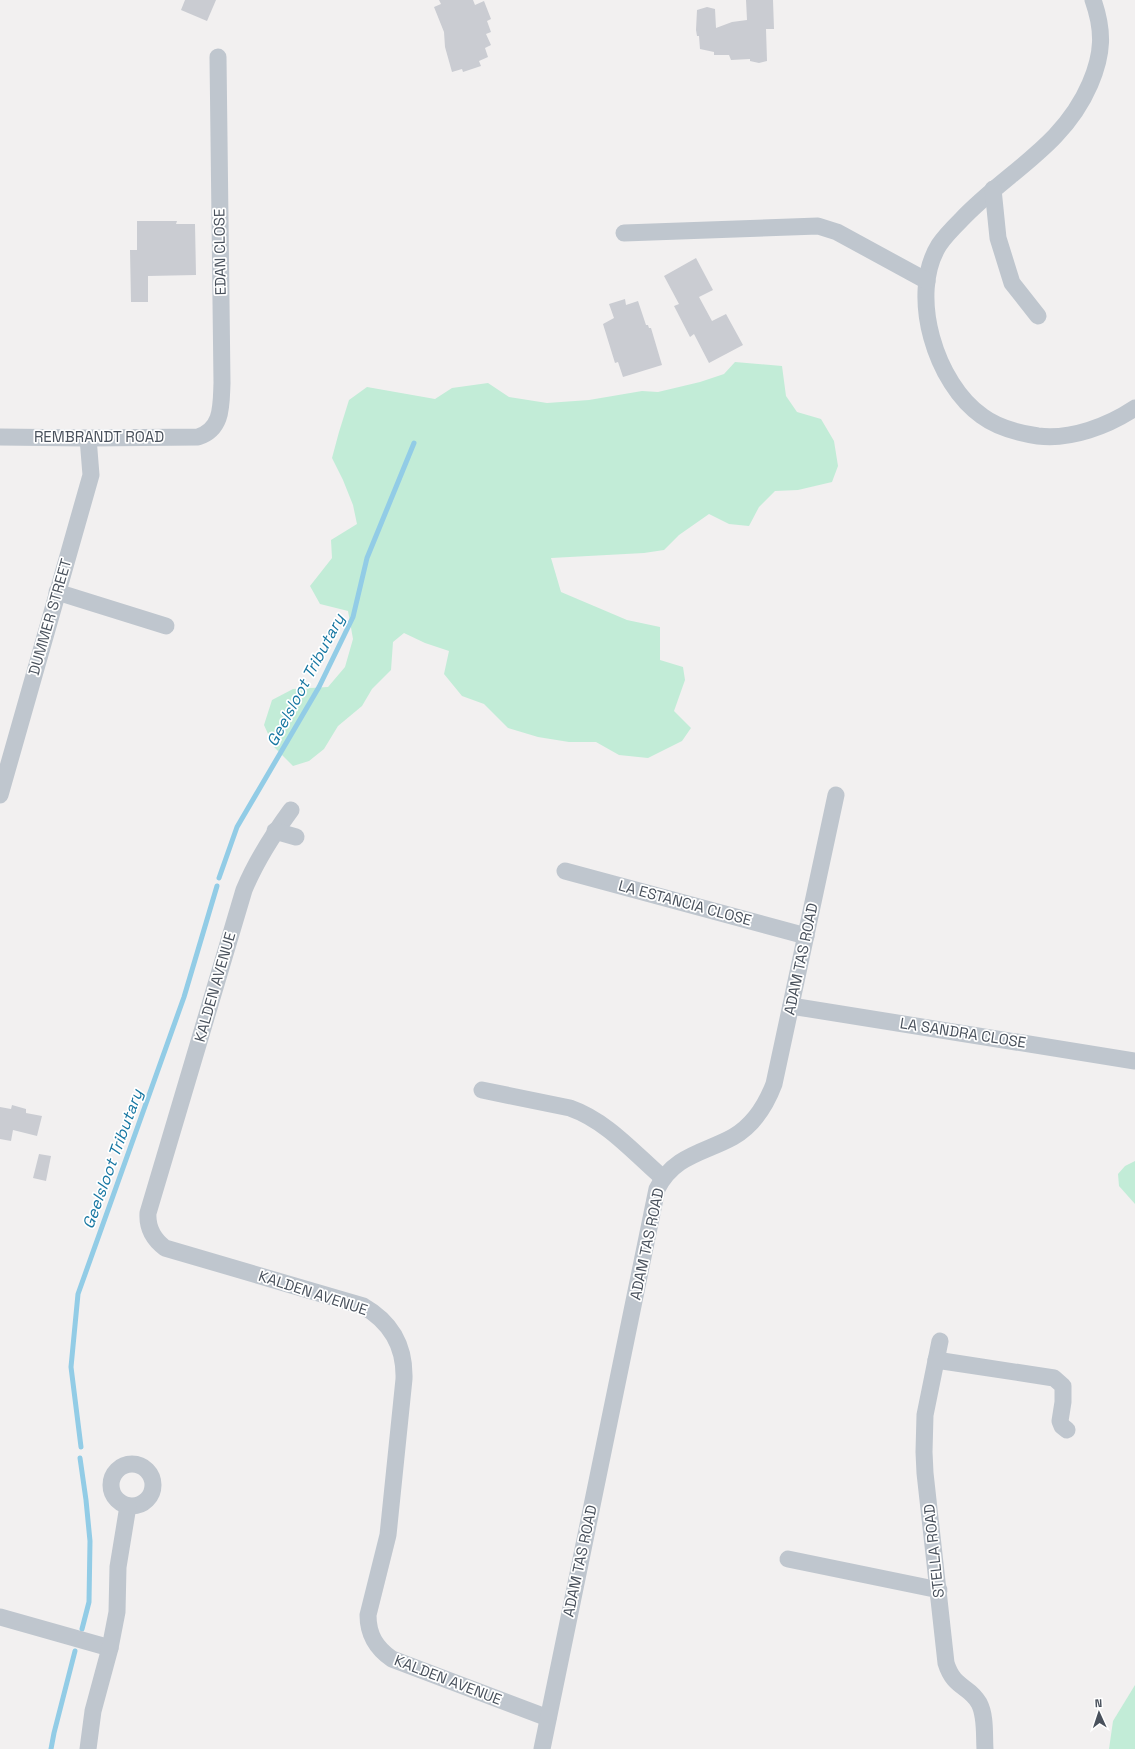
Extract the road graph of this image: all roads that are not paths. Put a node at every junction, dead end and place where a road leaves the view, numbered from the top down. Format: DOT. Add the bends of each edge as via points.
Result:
graph roads {
  1 [pos="1093,0"];
  2 [pos="218,57"];
  3 [pos="993,189"];
  4 [pos="624,233"];
  5 [pos="927,281"];
  6 [pos="1038,316"];
  7 [pos="1135,408"];
  8 [pos="0,437"];
  9 [pos="198,437"];
  10 [pos="88,438"];
  11 [pos="57,592"];
  12 [pos="166,626"];
  13 [pos="1,787"];
  14 [pos="836,795"];
  15 [pos="291,810"];
  16 [pos="275,831"];
  17 [pos="296,837"];
  18 [pos="565,870"];
  19 [pos="806,936"];
  20 [pos="791,1006"];
  21 [pos="1135,1061"];
  22 [pos="482,1090"];
  23 [pos="663,1178"];
  24 [pos="940,1341"];
  25 [pos="936,1360"];
  26 [pos="1067,1430"];
  27 [pos="128,1506"];
  28 [pos="788,1560"];
  29 [pos="938,1590"];
  30 [pos="0,1617"];
  31 [pos="110,1648"];
  32 [pos="548,1718"];
  33 [pos="88,1749"];
  34 [pos="542,1749"];
  35 [pos="985,1749"];
  1 -- 3 [label="street" via="1102,41 1085,95 1075,113 1054,139"];
  2 -- 9 [label="street, EDAN CLOSE" via="222,383 216,425 208,433"];
  3 -- 5 [label="street" via="976,203 939,245"];
  3 -- 6 [label="street" via="998,238 1012,283"];
  4 -- 5 [label="street" via="818,226 837,232"];
  5 -- 7 [label="street" via="927,307 932,336 942,366 960,396 994,424 1024,434 1057,436 1090,430"];
  8 -- 10 [label="street, REMBRANDT ROAD"];
  9 -- 10 [label="street, REMBRANDT ROAD"];
  10 -- 11 [label="street, DUMMER STREET" via="91,475"];
  11 -- 12 [label="street"];
  11 -- 13 [label="street, DUMMER STREET"];
  14 -- 19 [label="street, ADAM TAS ROAD"];
  15 -- 16 [label="street, KALDEN AVENUE"];
  16 -- 17 [label="street"];
  16 -- 32 [label="street, KALDEN AVENUE" via="253,868 244,890 148,1212 149,1227 155,1239 166,1248 357,1304 373,1312 390,1328 400,1347 404,1379 388,1534 368,1615 373,1640 392,1660"];
  18 -- 19 [label="street, LA ESTANCIA CLOSE"];
  19 -- 20 [label="street, ADAM TAS ROAD"];
  20 -- 21 [label="street, LA SANDRA CLOSE"];
  20 -- 23 [label="street, ADAM TAS ROAD" via="774,1084 763,1109 734,1136 681,1160"];
  22 -- 23 [label="street" via="581,1112 599,1122"];
  23 -- 32 [label="street, ADAM TAS ROAD" via="657,1189"];
  24 -- 25 [label="street, STELLA ROAD"];
  25 -- 26 [label="street" via="1054,1378 1063,1386 1060,1421"];
  25 -- 29 [label="street, STELLA ROAD" via="925,1415 924,1452"];
  27 -- 31 [label="street" via="118,1567 117,1612"];
  28 -- 29 [label="street"];
  29 -- 35 [label="street, STELLA ROAD" via="946,1663 952,1678 980,1704"];
  30 -- 31 [label="street"];
  31 -- 33 [label="street" via="94,1711"];
  32 -- 34 [label="street, ADAM TAS ROAD"];
}
